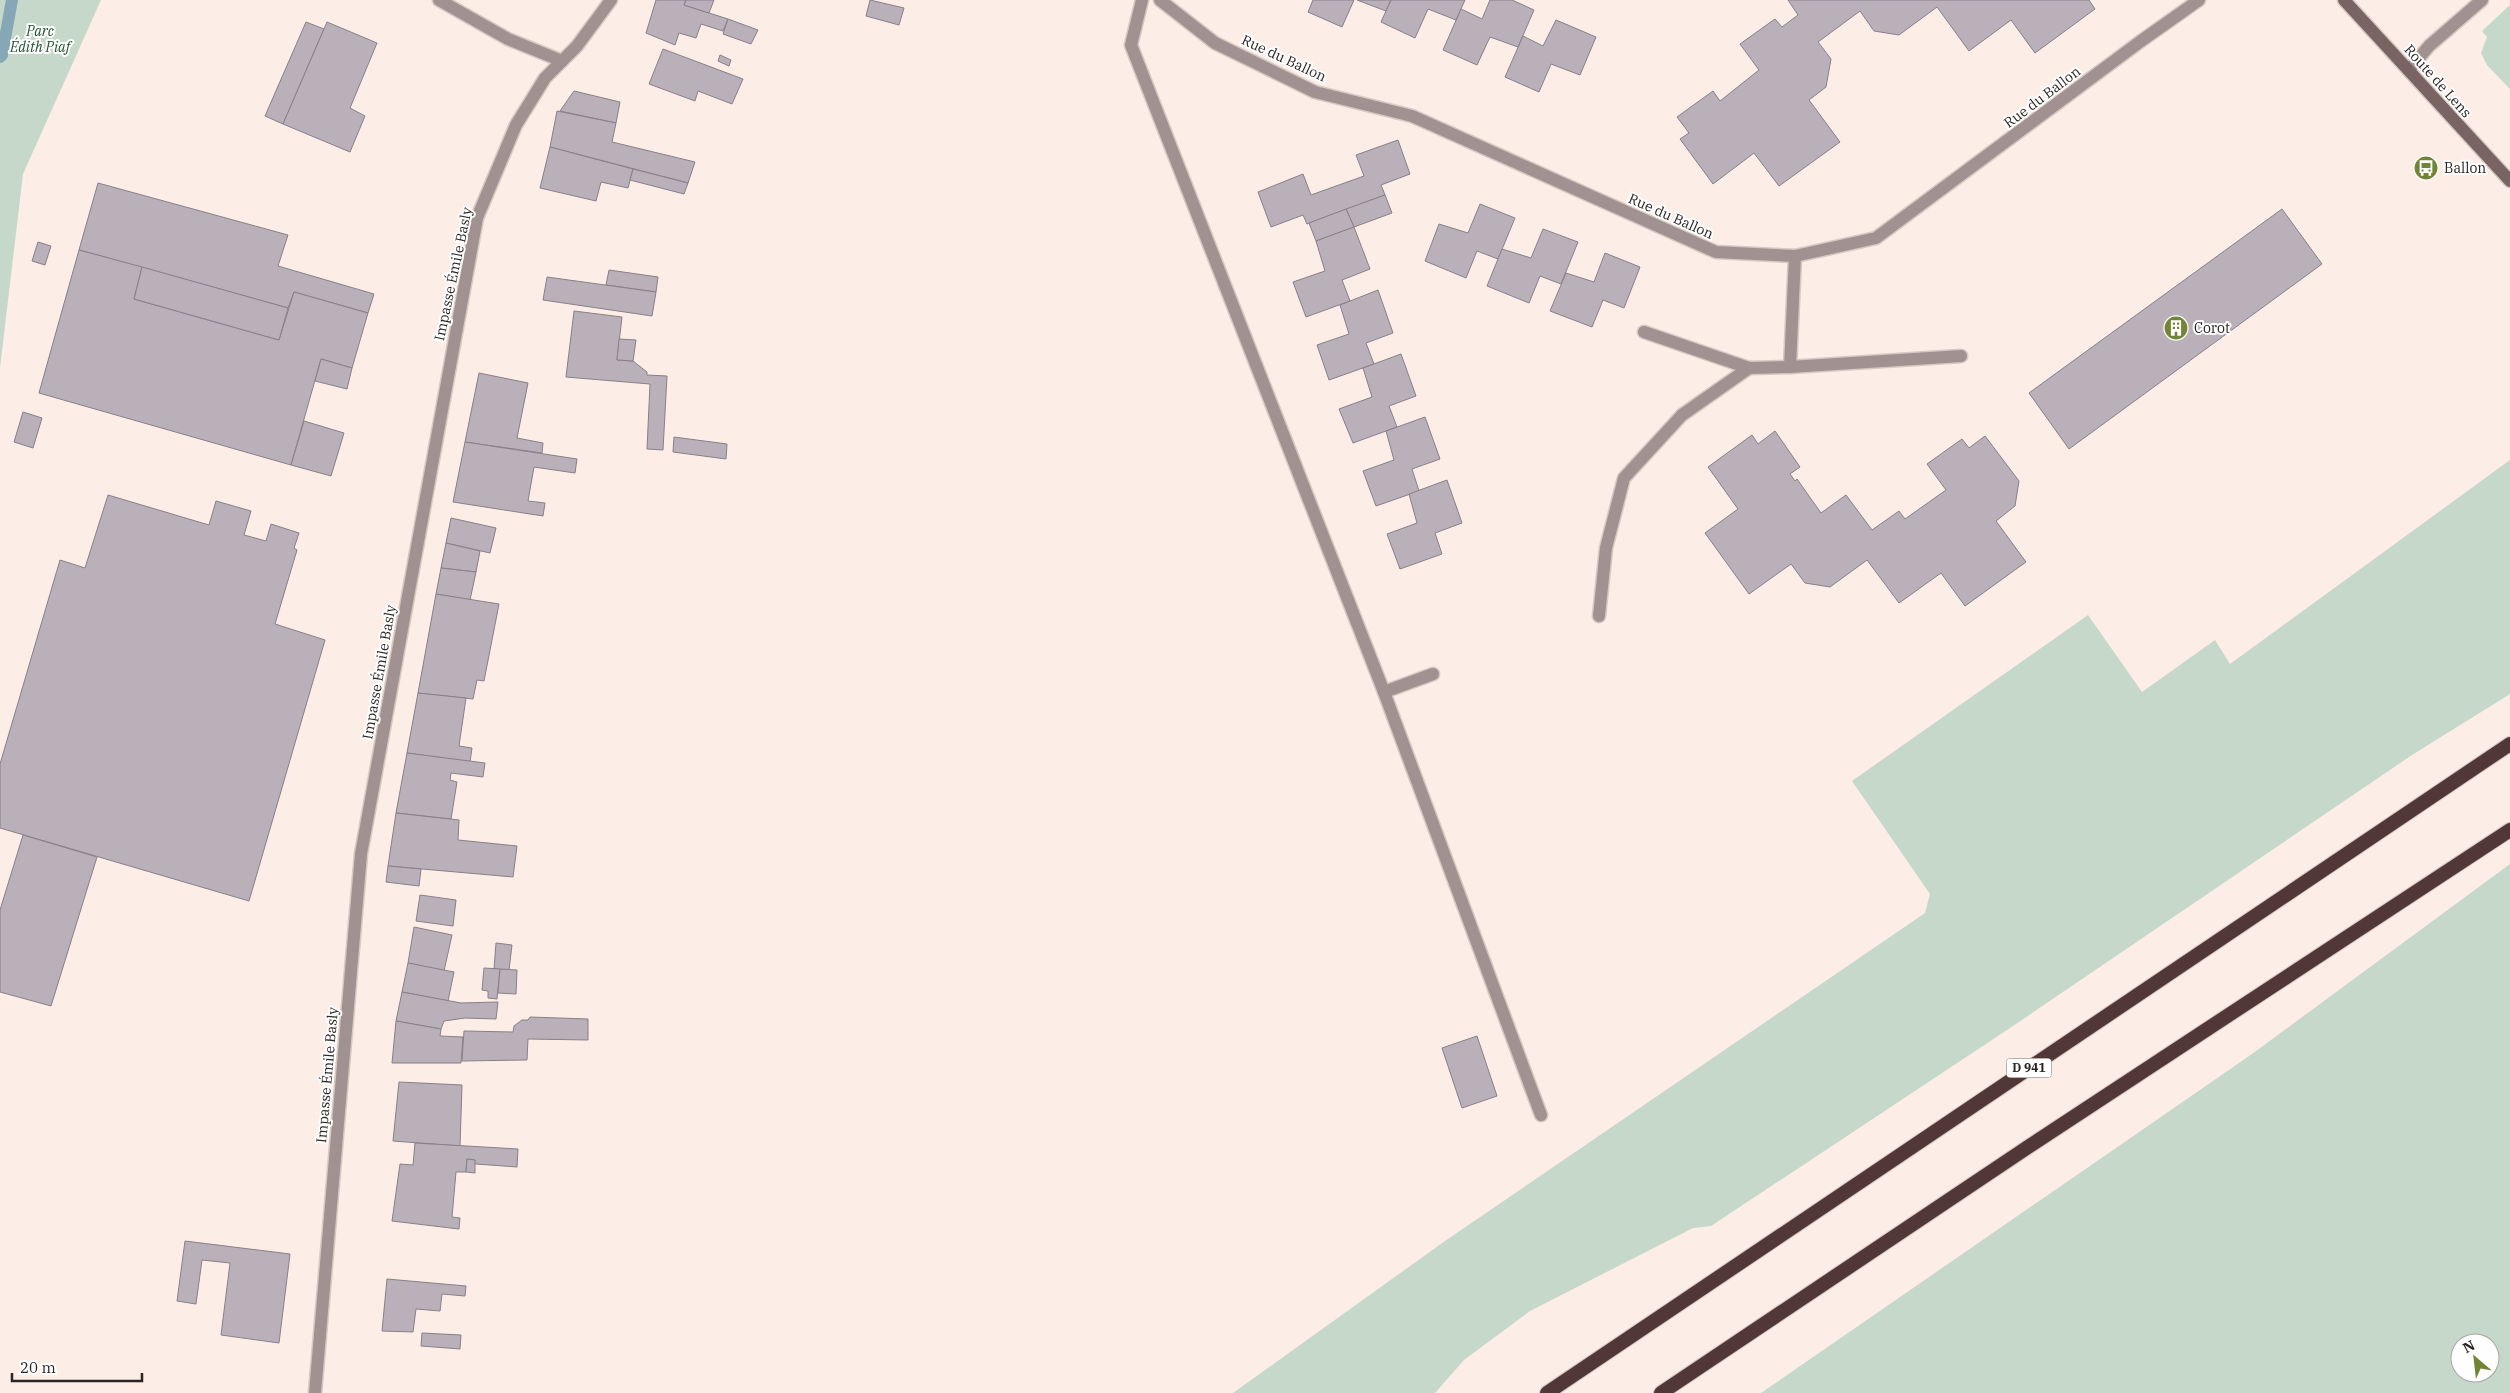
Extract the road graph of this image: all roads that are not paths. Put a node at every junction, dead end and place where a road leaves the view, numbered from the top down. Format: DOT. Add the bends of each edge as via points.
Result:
graph roads {
  1 [pos="439,0"];
  2 [pos="611,0"];
  3 [pos="1142,0"];
  4 [pos="1160,0"];
  5 [pos="2199,0"];
  6 [pos="2344,0"];
  7 [pos="2482,0"];
  8 [pos="562,60"];
  9 [pos="2409,70"];
  10 [pos="2510,181"];
  11 [pos="1795,256"];
  12 [pos="1644,332"];
  13 [pos="1961,356"];
  14 [pos="1790,367"];
  15 [pos="1749,368"];
  16 [pos="1599,616"];
  17 [pos="1433,674"];
  18 [pos="1384,692"];
  19 [pos="2510,744"];
  20 [pos="2510,830"];
  21 [pos="1541,1115"];
  22 [pos="315,1393"];
  23 [pos="1547,1393"];
  24 [pos="1661,1393"];
  1 -- 8 [label="street" via="508,39"];
  2 -- 8 [label="street, Impasse Émile Basly" via="589,31"];
  3 -- 18 [label="street" via="1131,45"];
  4 -- 11 [label="street, Rue du Ballon" via="1215,42 1315,92 1412,116 1716,252"];
  5 -- 11 [label="street, Rue du Ballon" via="1876,238"];
  6 -- 9 [label="main road, Route de Lens"];
  7 -- 9 [label="street" via="2429,46"];
  8 -- 22 [label="street, Impasse Émile Basly" via="545,78 516,126 477,218 361,854"];
  9 -- 10 [label="main road, Route de Lens"];
  11 -- 14 [label="street"];
  12 -- 15 [label="street"];
  13 -- 14 [label="street"];
  14 -- 15 [label="street"];
  15 -- 16 [label="street" via="1682,415 1624,478 1606,548"];
  17 -- 18 [label="street"];
  18 -- 21 [label="street"];
  19 -- 23 [label="highway, D 941"];
  20 -- 24 [label="highway"];
}
